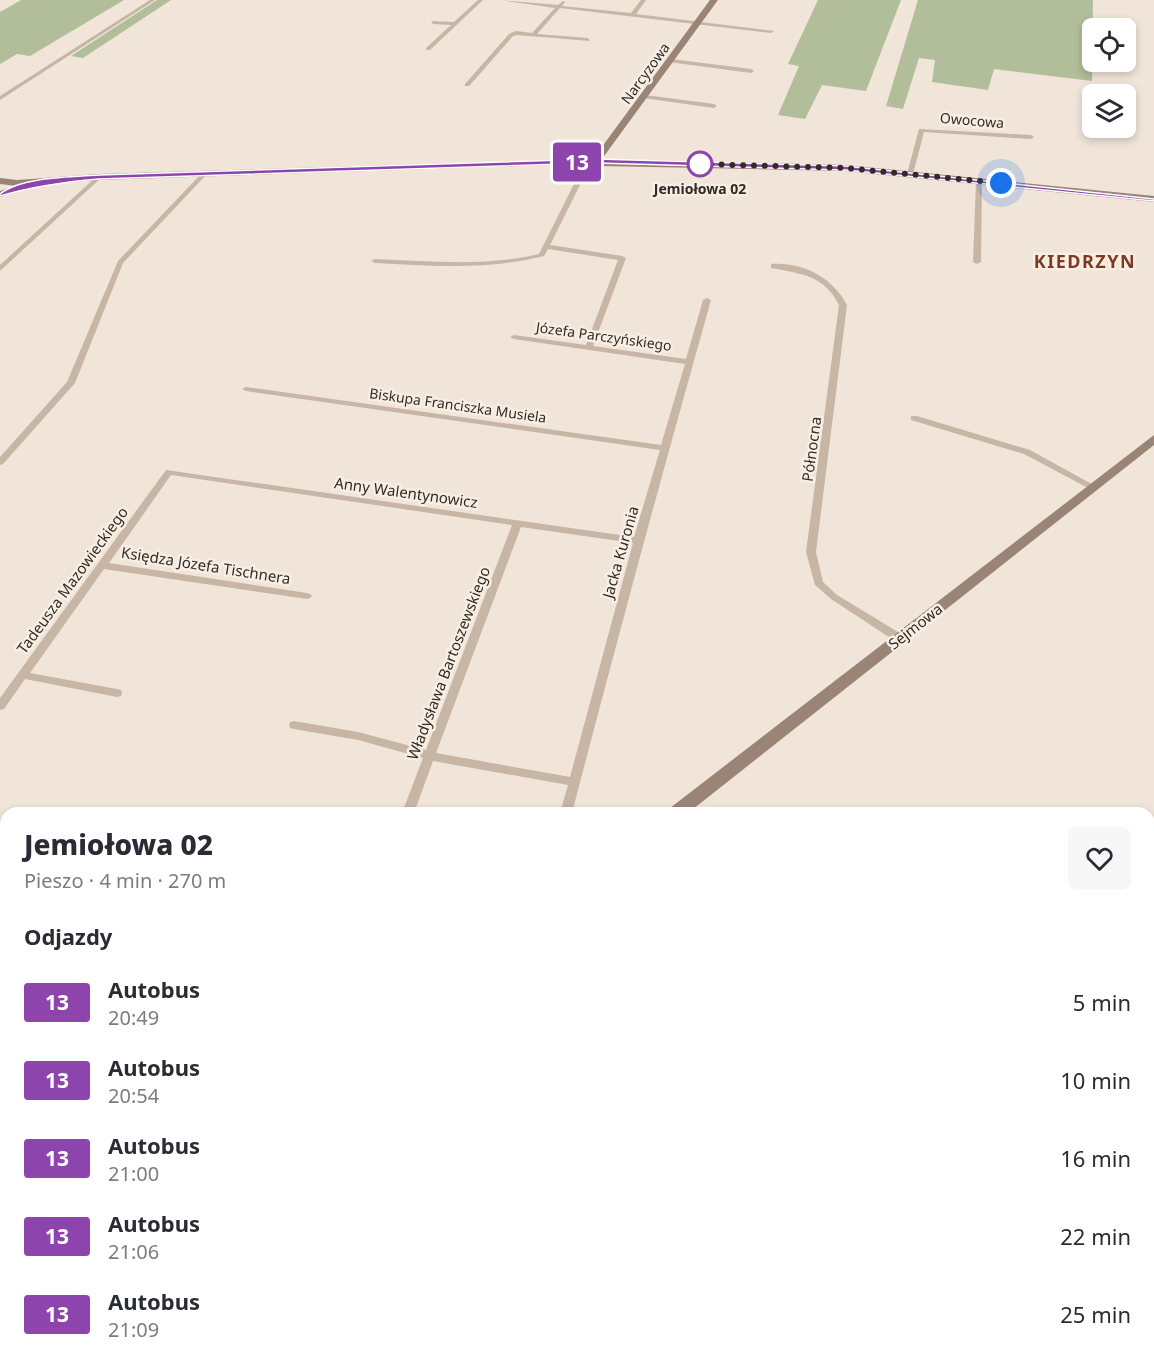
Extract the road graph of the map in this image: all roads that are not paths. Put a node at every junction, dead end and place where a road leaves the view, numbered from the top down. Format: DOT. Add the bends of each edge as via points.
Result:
graph roads {
  1 [pos="153,0"];
  2 [pos="481,0"];
  3 [pos="501,0"];
  4 [pos="565,0"];
  5 [pos="644,0"];
  6 [pos="714,0"];
  7 [pos="560,6"];
  8 [pos="633,15"];
  9 [pos="433,22"];
  10 [pos="698,23"];
  11 [pos="454,24"];
  12 [pos="771,31"];
  13 [pos="536,33"];
  14 [pos="588,39"];
  15 [pos="428,49"];
  16 [pos="671,61"];
  17 [pos="751,71"];
  18 [pos="467,85"];
  19 [pos="645,97"];
  20 [pos="0,98"];
  21 [pos="714,106"];
  22 [pos="1031,136"];
  23 [pos="597,161"];
  24 [pos="204,174"];
  25 [pos="910,174"];
  26 [pos="99,177"];
  27 [pos="979,181"];
  28 [pos="4,187"];
  29 [pos="1154,199"];
  30 [pos="547,247"];
  31 [pos="375,261"];
  32 [pos="977,262"];
  33 [pos="774,266"];
  34 [pos="0,269"];
  35 [pos="707,300"];
  36 [pos="514,337"];
  37 [pos="589,347"];
  38 [pos="690,362"];
  39 [pos="246,389"];
  40 [pos="914,418"];
  41 [pos="1154,439"];
  42 [pos="666,448"];
  43 [pos="0,462"];
  44 [pos="170,472"];
  45 [pos="1093,487"];
  46 [pos="517,524"];
  47 [pos="638,541"];
  48 [pos="102,565"];
  49 [pos="307,596"];
  50 [pos="899,638"];
  51 [pos="22,675"];
  52 [pos="117,693"];
  53 [pos="0,706"];
  54 [pos="294,725"];
  55 [pos="430,756"];
  56 [pos="574,782"];
  57 [pos="410,807"];
  58 [pos="568,807"];
  59 [pos="684,807"];
  1 -- 20 [label="street"];
  2 -- 11 [label="street"];
  3 -- 7 [label="street"];
  4 -- 7 [label="street"];
  5 -- 8 [label="street"];
  6 -- 10 [label="main road, Narcyzowa"];
  7 -- 8 [label="street"];
  7 -- 13 [label="street"];
  8 -- 10 [label="street"];
  9 -- 11 [label="street"];
  10 -- 12 [label="street"];
  10 -- 16 [label="main road, Narcyzowa"];
  11 -- 15 [label="street"];
  13 -- 14 [label="street"];
  13 -- 18 [label="street" via="511,35"];
  16 -- 17 [label="street"];
  16 -- 19 [label="main road, Narcyzowa"];
  19 -- 21 [label="street"];
  19 -- 23 [label="main road, Narcyzowa"];
  22 -- 25 [label="street, Owocowa" via="921,130"];
  23 -- 24 [label="main road"];
  23 -- 25 [label="main road" via="845,168"];
  23 -- 30 [label="street" via="579,180"];
  24 -- 26 [label="main road"];
  24 -- 43 [label="street" via="122,260 70,383"];
  25 -- 27 [label="main road"];
  26 -- 28 [label="main road"];
  26 -- 34 [label="street"];
  27 -- 29 [label="main road"];
  27 -- 32 [label="street"];
  30 -- 31 [label="street" via="542,255 507,264"];
  30 -- 37 [label="street" via="622,258"];
  33 -- 50 [label="street, Północna" via="806,271 826,281 843,304 811,552 818,583"];
  35 -- 38 [label="street, Jacka Kuronia"];
  36 -- 37 [label="street, Józefa Parczyńskiego"];
  37 -- 38 [label="street, Józefa Parczyńskiego"];
  38 -- 42 [label="street, Jacka Kuronia"];
  39 -- 42 [label="street, Biskupa Franciszka Musiela"];
  40 -- 45 [label="street" via="1027,452"];
  41 -- 45 [label="main road, Sejmowa"];
  42 -- 47 [label="street, Jacka Kuronia"];
  44 -- 46 [label="street, Anny Walentynowicz"];
  44 -- 48 [label="street, Tadeusza Mazowieckiego"];
  45 -- 50 [label="main road, Sejmowa"];
  46 -- 47 [label="street, Anny Walentynowicz"];
  46 -- 55 [label="street, Władysława Bartoszewskiego"];
  47 -- 56 [label="street, Jacka Kuronia"];
  48 -- 49 [label="street, Księdza Józefa Tischnera"];
  48 -- 51 [label="street, Tadeusza Mazowieckiego"];
  50 -- 59 [label="main road, Sejmowa"];
  51 -- 52 [label="street"];
  51 -- 53 [label="street, Tadeusza Mazowieckiego"];
  54 -- 55 [label="street" via="358,736"];
  55 -- 56 [label="street"];
  55 -- 57 [label="street, Władysława Bartoszewskiego"];
  56 -- 58 [label="street, Jacka Kuronia"];
}
